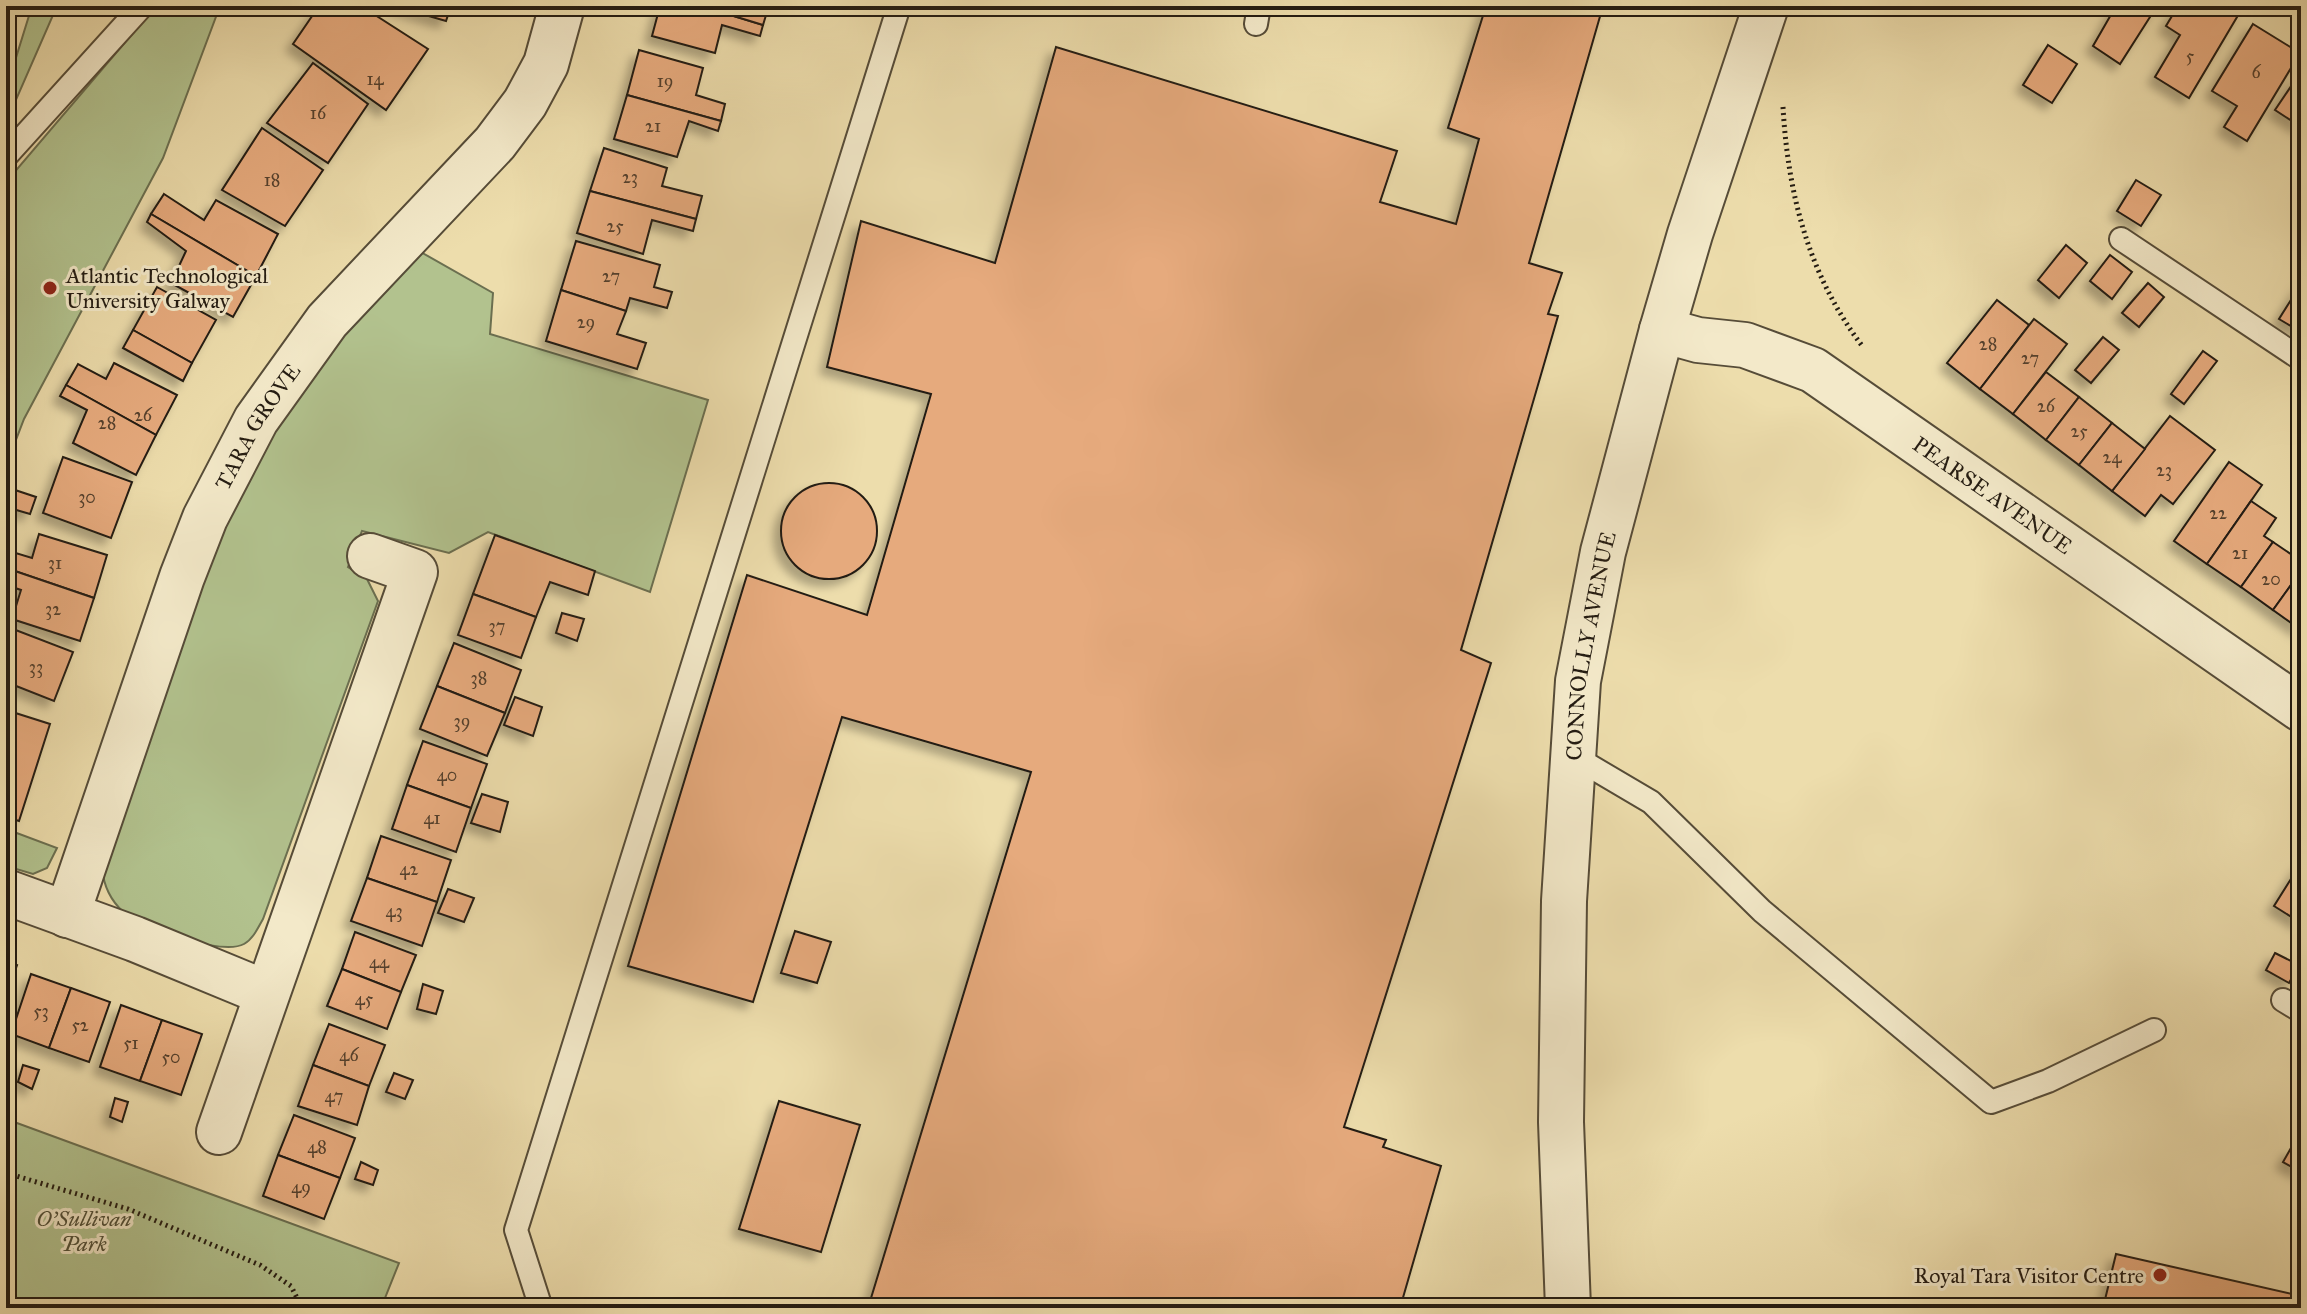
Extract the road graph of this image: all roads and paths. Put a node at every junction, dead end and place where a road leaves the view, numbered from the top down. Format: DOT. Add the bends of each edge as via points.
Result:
graph roads {
  1 [pos="142,6"];
  2 [pos="562,6"];
  3 [pos="899,6"];
  4 [pos="1766,6"];
  5 [pos="1782,104"];
  6 [pos="6,156"];
  7 [pos="2121,239"];
  8 [pos="1662,330"];
  9 [pos="1865,350"];
  10 [pos="2301,359"];
  11 [pos="370,556"];
  12 [pos="2301,709"];
  13 [pos="1573,756"];
  14 [pos="6,892"];
  15 [pos="67,915"];
  16 [pos="266,993"];
  17 [pos="2154,1030"];
  18 [pos="219,1132"];
  19 [pos="6,1173"];
  20 [pos="302,1308"];
  21 [pos="541,1308"];
  22 [pos="1568,1308"];
  1 -- 6 [label="lane"];
  2 -- 15 [label="street, TARA GROVE" via="546,64 525,103 495,143 327,321 256,420 205,518 182,577"];
  3 -- 21 [label="lane" via="516,1230"];
  4 -- 8 [label="street, CONNOLLY AVENUE"];
  5 -- 9 [label="path" via="1786,166 1815,267 1841,319"];
  7 -- 10 [label="lane"];
  8 -- 12 [label="street, PEARSE AVENUE" via="1745,345 1813,370"];
  8 -- 13 [label="street, CONNOLLY AVENUE" via="1603,552 1578,681"];
  11 -- 16 [label="street" via="415,572"];
  13 -- 17 [label="lane" via="1651,802 1762,911 1991,1102"];
  13 -- 22 [label="street, CONNOLLY AVENUE" via="1564,901 1561,1106"];
  14 -- 15 [label="street"];
  15 -- 16 [label="street"];
  16 -- 18 [label="street"];
  19 -- 20 [label="path" via="128,1209 260,1265 291,1286"];
}
